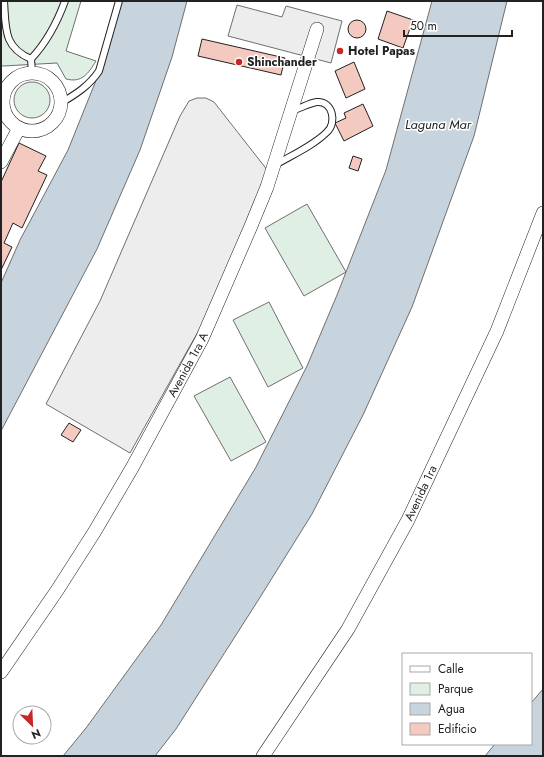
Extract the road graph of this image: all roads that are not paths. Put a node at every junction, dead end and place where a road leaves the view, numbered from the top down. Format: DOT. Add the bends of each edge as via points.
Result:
graph roads {
  1 [pos="4,1"];
  2 [pos="65,1"];
  3 [pos="119,1"];
  4 [pos="317,29"];
  5 [pos="31,59"];
  6 [pos="32,73"];
  7 [pos="61,103"];
  8 [pos="291,112"];
  9 [pos="19,128"];
  10 [pos="1,162"];
  11 [pos="273,166"];
  12 [pos="543,213"];
  13 [pos="1,672"];
  14 [pos="263,756"];
  1 -- 5 [label="lane" via="8,38 13,48"];
  2 -- 5 [label="lane" via="42,48"];
  3 -- 7 [label="lane" via="99,71 93,81"];
  4 -- 8 [label="street, Avenida 1ra A"];
  5 -- 6 [label="lane"];
  6 -- 7 [label="street" via="50,78 60,94"];
  6 -- 9 [label="street" via="14,80 4,96 6,114"];
  7 -- 9 [label="street" via="57,117 47,127 28,131"];
  8 -- 11 [label="street, Avenida 1ra A"];
  8 -- 11 [label="lane" via="317,102 325,104 332,113 331,127 317,141"];
  9 -- 10 [label="street"];
  11 -- 13 [label="street, Avenida 1ra A" via="251,226 215,310 151,433 95,531"];
  12 -- 14 [label="street, Avenida 1ra" via="497,331 408,520 348,629"];
}
